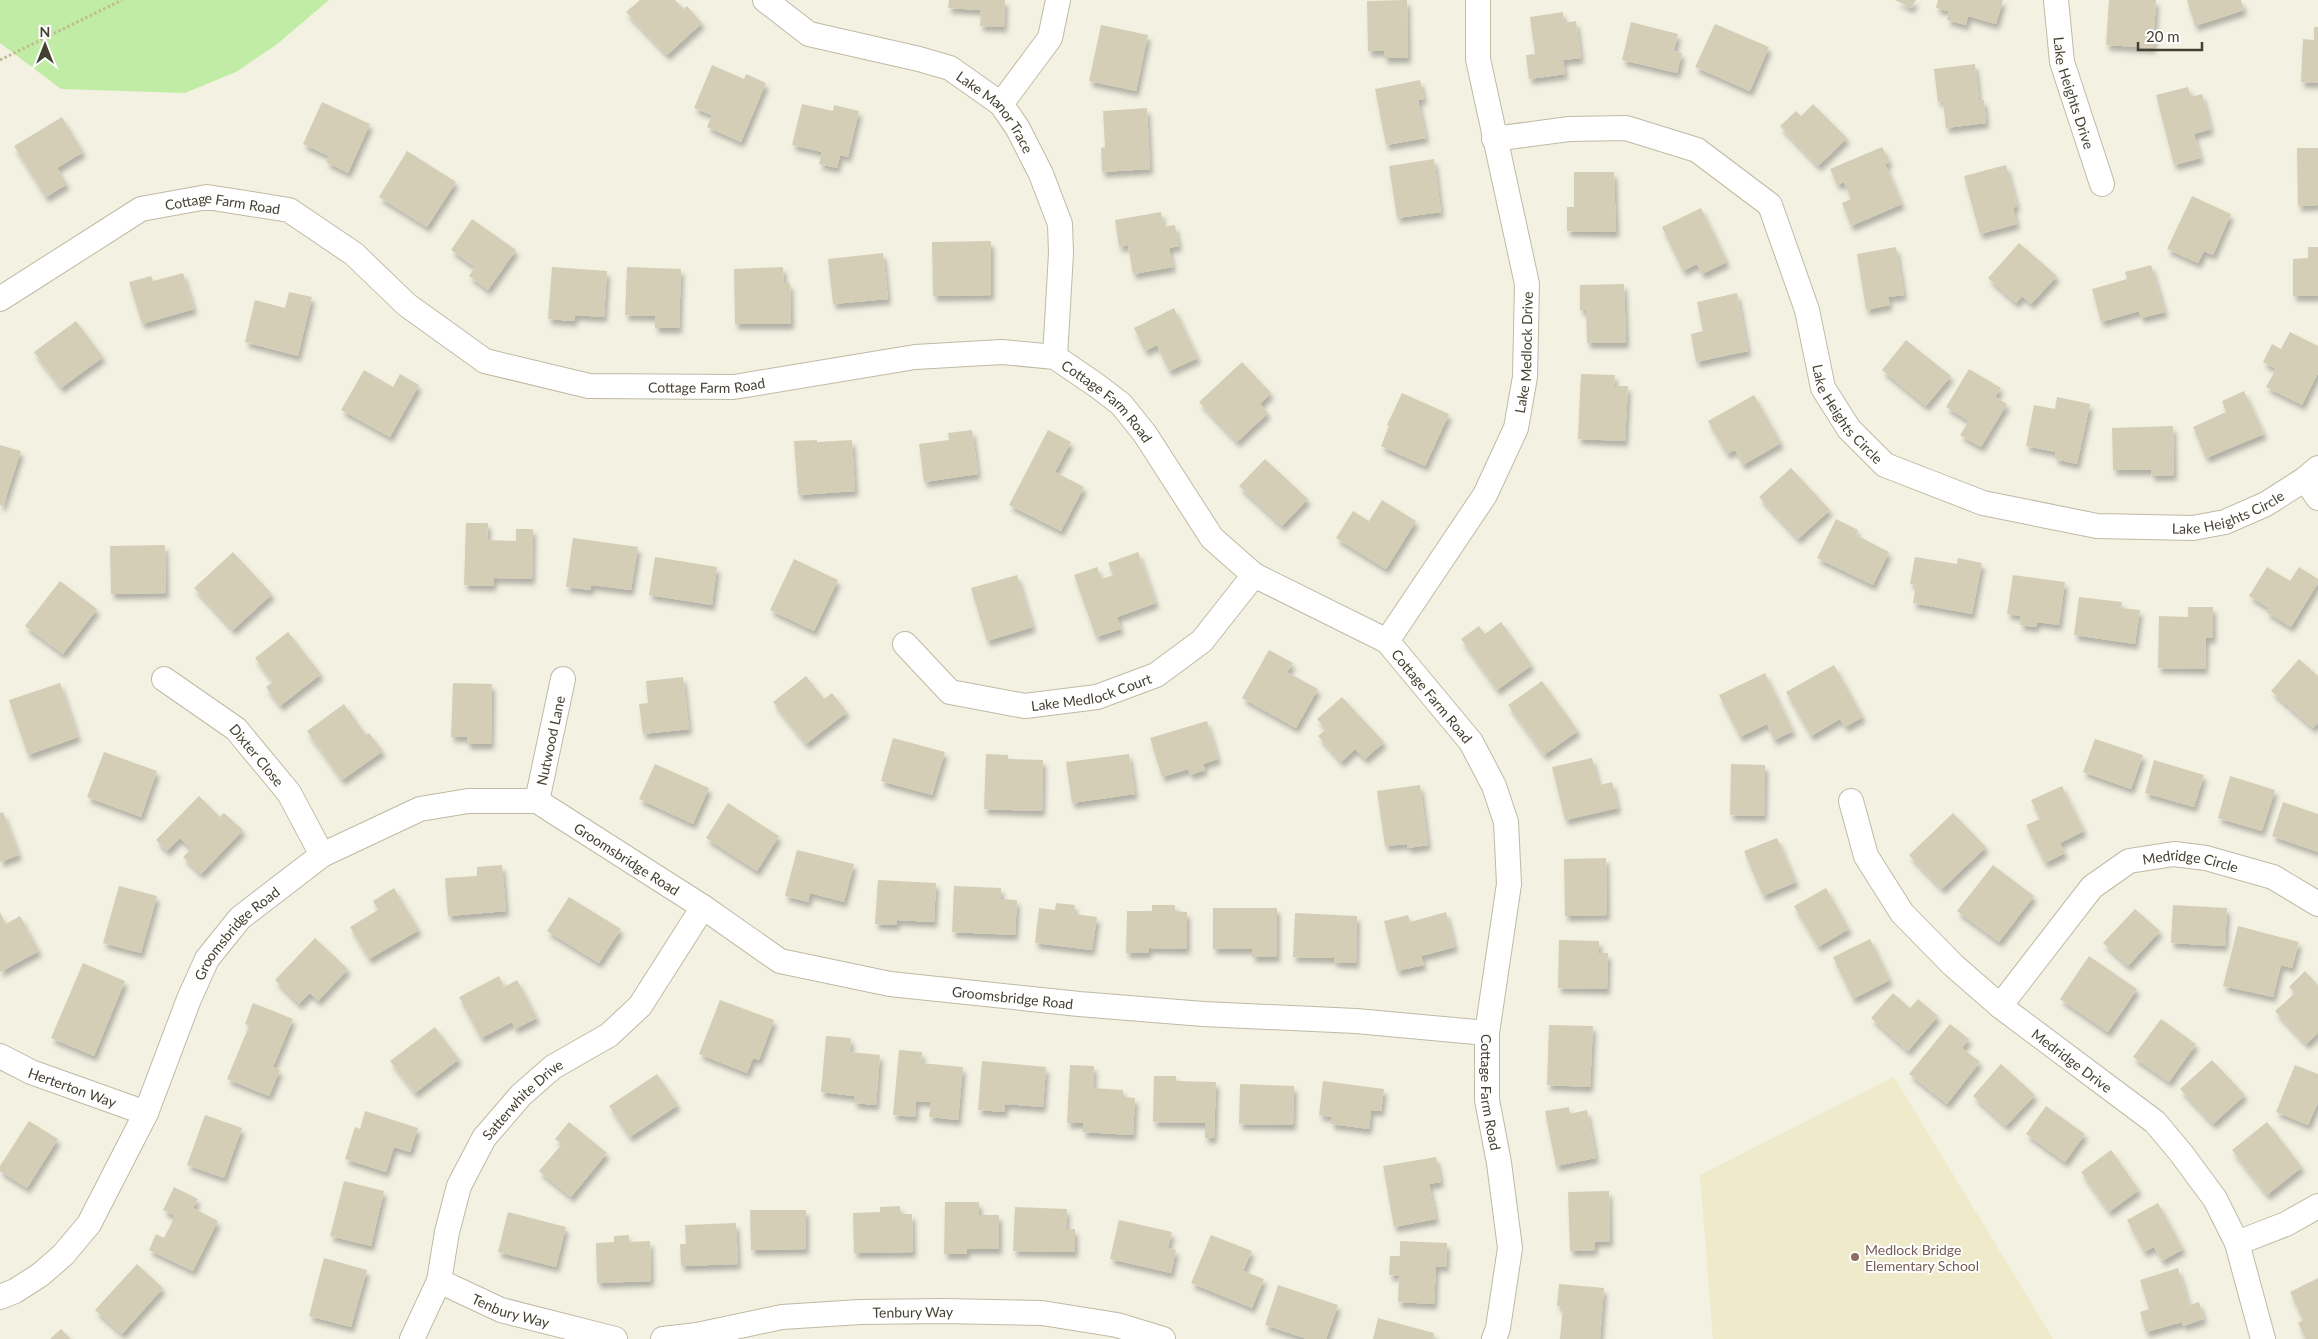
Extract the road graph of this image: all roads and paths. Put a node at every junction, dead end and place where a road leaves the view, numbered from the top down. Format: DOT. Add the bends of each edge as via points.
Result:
graph roads {
  1 [pos="122,0"];
  2 [pos="765,0"];
  3 [pos="1058,0"];
  4 [pos="1478,0"];
  5 [pos="2056,0"];
  6 [pos="0,60"];
  7 [pos="1001,104"];
  8 [pos="1494,140"];
  9 [pos="2102,184"];
  10 [pos="0,299"];
  11 [pos="1055,357"];
  12 [pos="2314,482"];
  13 [pos="1254,575"];
  14 [pos="1387,641"];
  15 [pos="905,644"];
  16 [pos="164,679"];
  17 [pos="563,679"];
  18 [pos="537,801"];
  19 [pos="1851,801"];
  20 [pos="322,856"];
  21 [pos="2318,904"];
  22 [pos="703,907"];
  23 [pos="2000,1006"];
  24 [pos="1487,1033"];
  25 [pos="0,1056"];
  26 [pos="146,1114"];
  27 [pos="2318,1206"];
  28 [pos="2238,1243"];
  29 [pos="439,1281"];
  30 [pos="0,1297"];
  31 [pos="412,1339"];
  32 [pos="615,1339"];
  33 [pos="663,1339"];
  34 [pos="1163,1339"];
  35 [pos="1494,1339"];
  36 [pos="2263,1339"];
  1 -- 6 [label="path"];
  2 -- 7 [label="street, Lake Manor Trace" via="808,34 950,68"];
  3 -- 7 [label="street" via="1050,38"];
  4 -- 8 [label="street, Lake Medlock Drive" via="1478,59"];
  5 -- 9 [label="street, Lake Heights Drive" via="2062,62"];
  7 -- 11 [label="street, Lake Manor Trace" via="1042,174 1060,224"];
  8 -- 12 [label="street, Lake Heights Circle" via="1569,129 1626,128 1697,150 1770,204 1807,310 1823,388 1848,429 1885,465 1984,503 2097,526 2193,528 2226,522"];
  8 -- 14 [label="street, Lake Medlock Drive" via="1527,284 1525,377 1516,428 1484,494"];
  10 -- 11 [label="street, Cottage Farm Road" via="141,210 207,197 289,210 354,254 407,305 485,361 589,386 734,387 915,357 1002,352"];
  11 -- 13 [label="street, Cottage Farm Road" via="1121,404 1145,434 1212,538"];
  13 -- 14 [label="street, Cottage Farm Road"];
  13 -- 15 [label="street, Lake Medlock Court" via="1202,641 1156,675 1097,697 1025,706 950,692"];
  14 -- 24 [label="street, Cottage Farm Road" via="1471,742 1494,786 1506,822 1509,884"];
  16 -- 20 [label="street, Dixter Close" via="236,729 289,793"];
  17 -- 18 [label="street, Nutwood Lane"];
  18 -- 20 [label="street, Groomsbridge Road" via="468,801 420,810"];
  18 -- 22 [label="street, Groomsbridge Road"];
  19 -- 23 [label="street, Medridge Drive" via="1866,856 1902,913 1953,965"];
  20 -- 26 [label="street, Groomsbridge Road" via="240,918 207,959"];
  21 -- 23 [label="street, Medridge Circle" via="2273,877 2206,858 2174,854 2130,861 2092,887"];
  22 -- 24 [label="street, Groomsbridge Road" via="780,961 890,984 1079,1004 1356,1021"];
  22 -- 29 [label="street, Satterwhite Drive" via="640,1006 609,1035 553,1068 520,1095 484,1138 459,1186"];
  23 -- 28 [label="street, Medridge Drive" via="2155,1122 2215,1199"];
  24 -- 35 [label="street, Cottage Farm Road" via="1486,1100 1499,1163 1510,1248"];
  25 -- 26 [label="street, Herterton Way" via="31,1072"];
  26 -- 30 [label="street, Groomsbridge Road" via="89,1224 63,1256 40,1275"];
  27 -- 28 [label="street" via="2286,1224"];
  28 -- 36 [label="street, Medridge Drive"];
  29 -- 31 [label="street, Satterwhite Drive"];
  29 -- 32 [label="street, Tenbury Way" via="501,1310"];
  33 -- 34 [label="street, Tenbury Way" via="782,1317 943,1311 1042,1313 1117,1325"];
}
